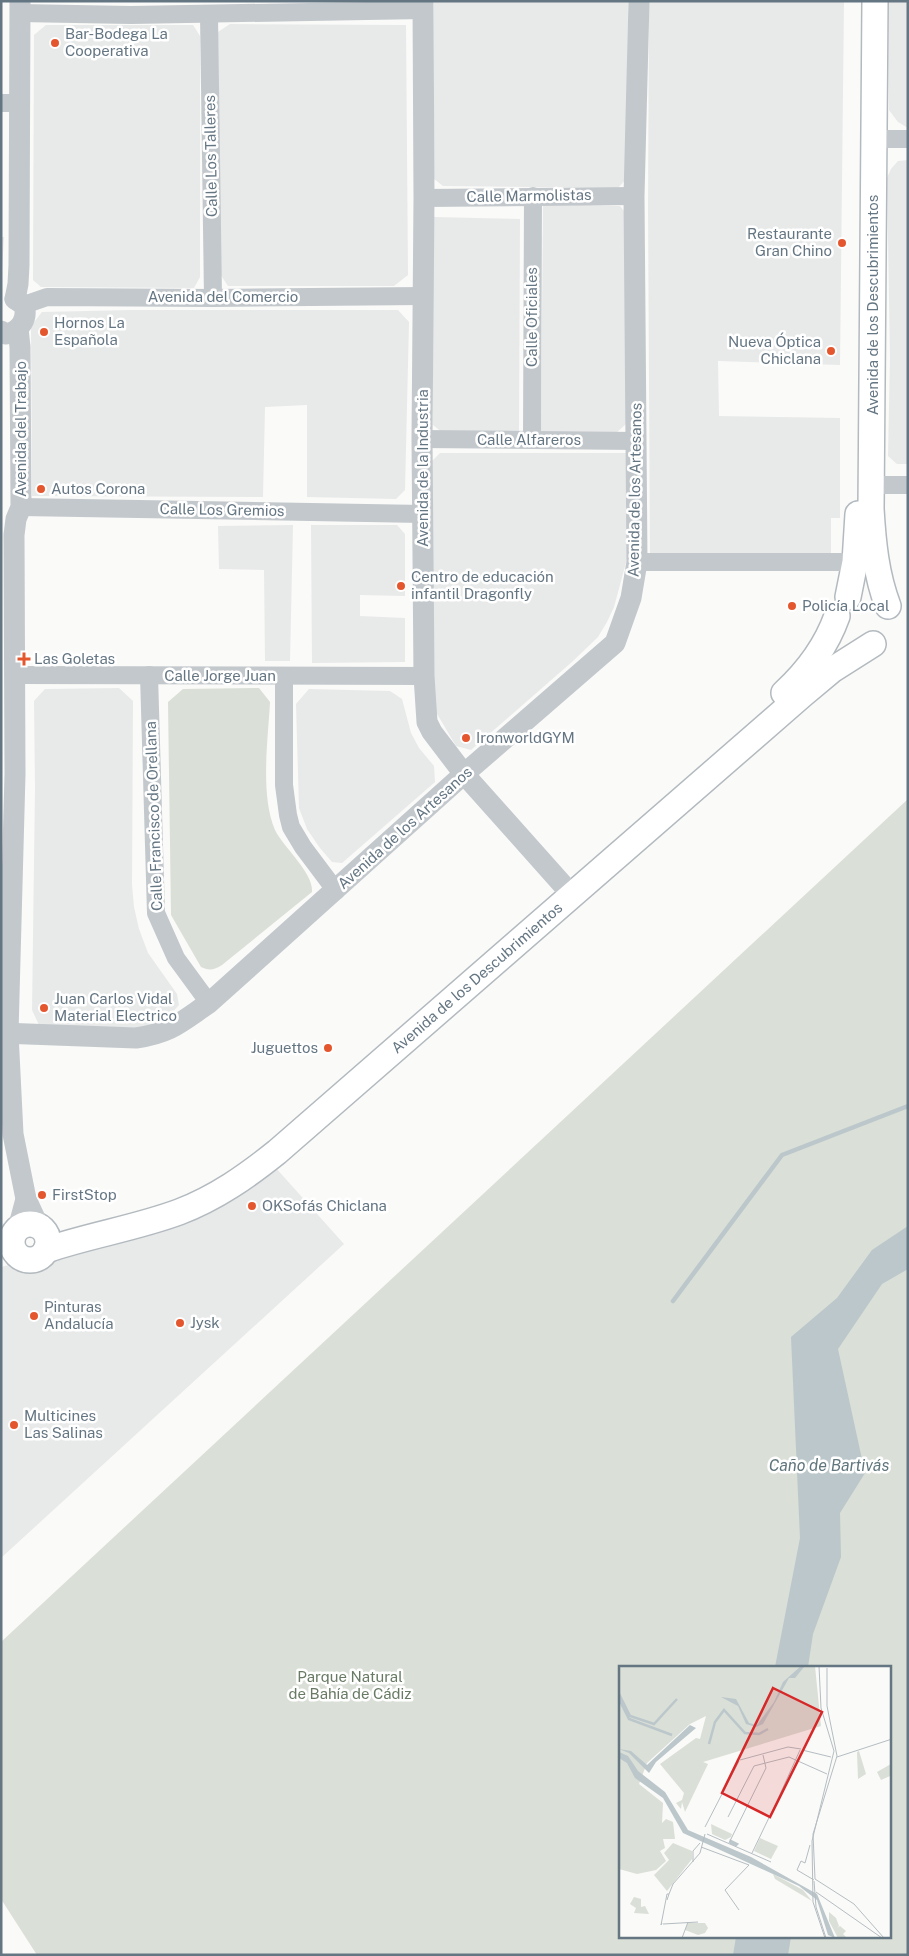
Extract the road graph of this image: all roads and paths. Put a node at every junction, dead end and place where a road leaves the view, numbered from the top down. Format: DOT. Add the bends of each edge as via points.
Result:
graph roads {
  1 [pos="638,1"];
  2 [pos="862,1"];
  3 [pos="875,1"];
  4 [pos="423,5"];
  5 [pos="19,7"];
  6 [pos="209,14"];
  7 [pos="10,103"];
  8 [pos="874,139"];
  9 [pos="908,139"];
  10 [pos="533,196"];
  11 [pos="634,196"];
  12 [pos="424,198"];
  13 [pos="422,296"];
  14 [pos="213,298"];
  15 [pos="13,305"];
  16 [pos="13,335"];
  17 [pos="422,439"];
  18 [pos="532,439"];
  19 [pos="637,441"];
  20 [pos="872,485"];
  21 [pos="908,485"];
  22 [pos="423,514"];
  23 [pos="13,515"];
  24 [pos="637,562"];
  25 [pos="855,562"];
  26 [pos="842,606"];
  27 [pos="888,606"];
  28 [pos="8,630"];
  29 [pos="872,644"];
  30 [pos="16,675"];
  31 [pos="149,675"];
  32 [pos="284,676"];
  33 [pos="424,676"];
  34 [pos="8,774"];
  35 [pos="464,774"];
  36 [pos="563,885"];
  37 [pos="336,890"];
  38 [pos="209,1003"];
  39 [pos="4,1033"];
  40 [pos="7,1135"];
  41 [pos="23,1242"];
  1 -- 11 [label="street, Avenida de los Artesanos"];
  2 -- 25 [label="main road, Avenida de los Descubrimientos" via="858,536"];
  3 -- 8 [label="main road, Avenida de los Descubrimientos"];
  4 -- 6 [label="street"];
  4 -- 12 [label="street, Avenida de la Industria"];
  5 -- 6 [label="street" via="96,14"];
  5 -- 7 [label="street"];
  6 -- 14 [label="street, Calle Los Talleres"];
  7 -- 15 [label="street" via="19,265"];
  8 -- 9 [label="street"];
  8 -- 20 [label="main road, Avenida de los Descubrimientos"];
  10 -- 11 [label="street, Calle Marmolistas"];
  10 -- 12 [label="street, Calle Marmolistas"];
  10 -- 18 [label="street, Calle Oficiales"];
  11 -- 19 [label="street, Avenida de los Artesanos"];
  12 -- 13 [label="street, Avenida de la Industria"];
  13 -- 14 [label="street, Avenida del Comercio"];
  13 -- 17 [label="street, Avenida de la Industria"];
  14 -- 15 [label="street, Avenida del Comercio" via="47,297"];
  15 -- 16 [label="street, Avenida del Trabajo" via="26,312 25,319"];
  16 -- 23 [label="street, Avenida del Trabajo"];
  17 -- 18 [label="street, Calle Alfareros"];
  17 -- 22 [label="street, Avenida de la Industria"];
  18 -- 19 [label="street, Calle Alfareros"];
  19 -- 24 [label="street, Avenida de los Artesanos"];
  20 -- 21 [label="street"];
  20 -- 27 [label="main road, Avenida de los Descubrimientos" via="873,545 880,586"];
  22 -- 23 [label="street, Calle Los Gremios"];
  22 -- 33 [label="street, Avenida de la Industria"];
  23 -- 28 [label="street, Avenida del Trabajo"];
  24 -- 25 [label="street"];
  24 -- 35 [label="street, Avenida de los Artesanos" via="631,598 614,643"];
  25 -- 26 [label="main road, Avenida de los Descubrimientos"];
  26 -- 27 [label="main road" via="855,593 870,592"];
  26 -- 29 [label="main road" via="840,631 850,642"];
  26 -- 36 [label="main road, Avenida de los Descubrimientos" via="830,637 798,680"];
  27 -- 29 [label="main road" via="889,628"];
  28 -- 30 [label="street, Avenida del Trabajo"];
  29 -- 41 [label="main road, Avenida de los Descubrimientos" via="832,670 802,695 278,1152 239,1181 180,1212 148,1222 75,1241"];
  30 -- 31 [label="street, Calle Jorge Juan"];
  30 -- 34 [label="street, Avenida del Trabajo"];
  31 -- 32 [label="street, Calle Jorge Juan"];
  31 -- 38 [label="street, Calle Francisco de Orellana" via="156,913 176,958"];
  32 -- 33 [label="street, Calle Jorge Juan"];
  32 -- 37 [label="street" via="284,785 288,815 303,847"];
  33 -- 35 [label="street, Avenida de la Industria" via="427,722"];
  34 -- 39 [label="street, Avenida del Trabajo"];
  35 -- 36 [label="street, Avenida de la Industria"];
  35 -- 37 [label="street, Avenida de los Artesanos"];
  36 -- 41 [label="main road, Avenida de los Descubrimientos" via="242,1162 184,1194"];
  37 -- 38 [label="street, Avenida de los Artesanos"];
  38 -- 39 [label="street, Avenida de los Artesanos" via="172,1029 157,1035"];
  39 -- 40 [label="street, Avenida del Trabajo"];
  40 -- 41 [label="street, Avenida del Trabajo" via="26,1199"];
}
